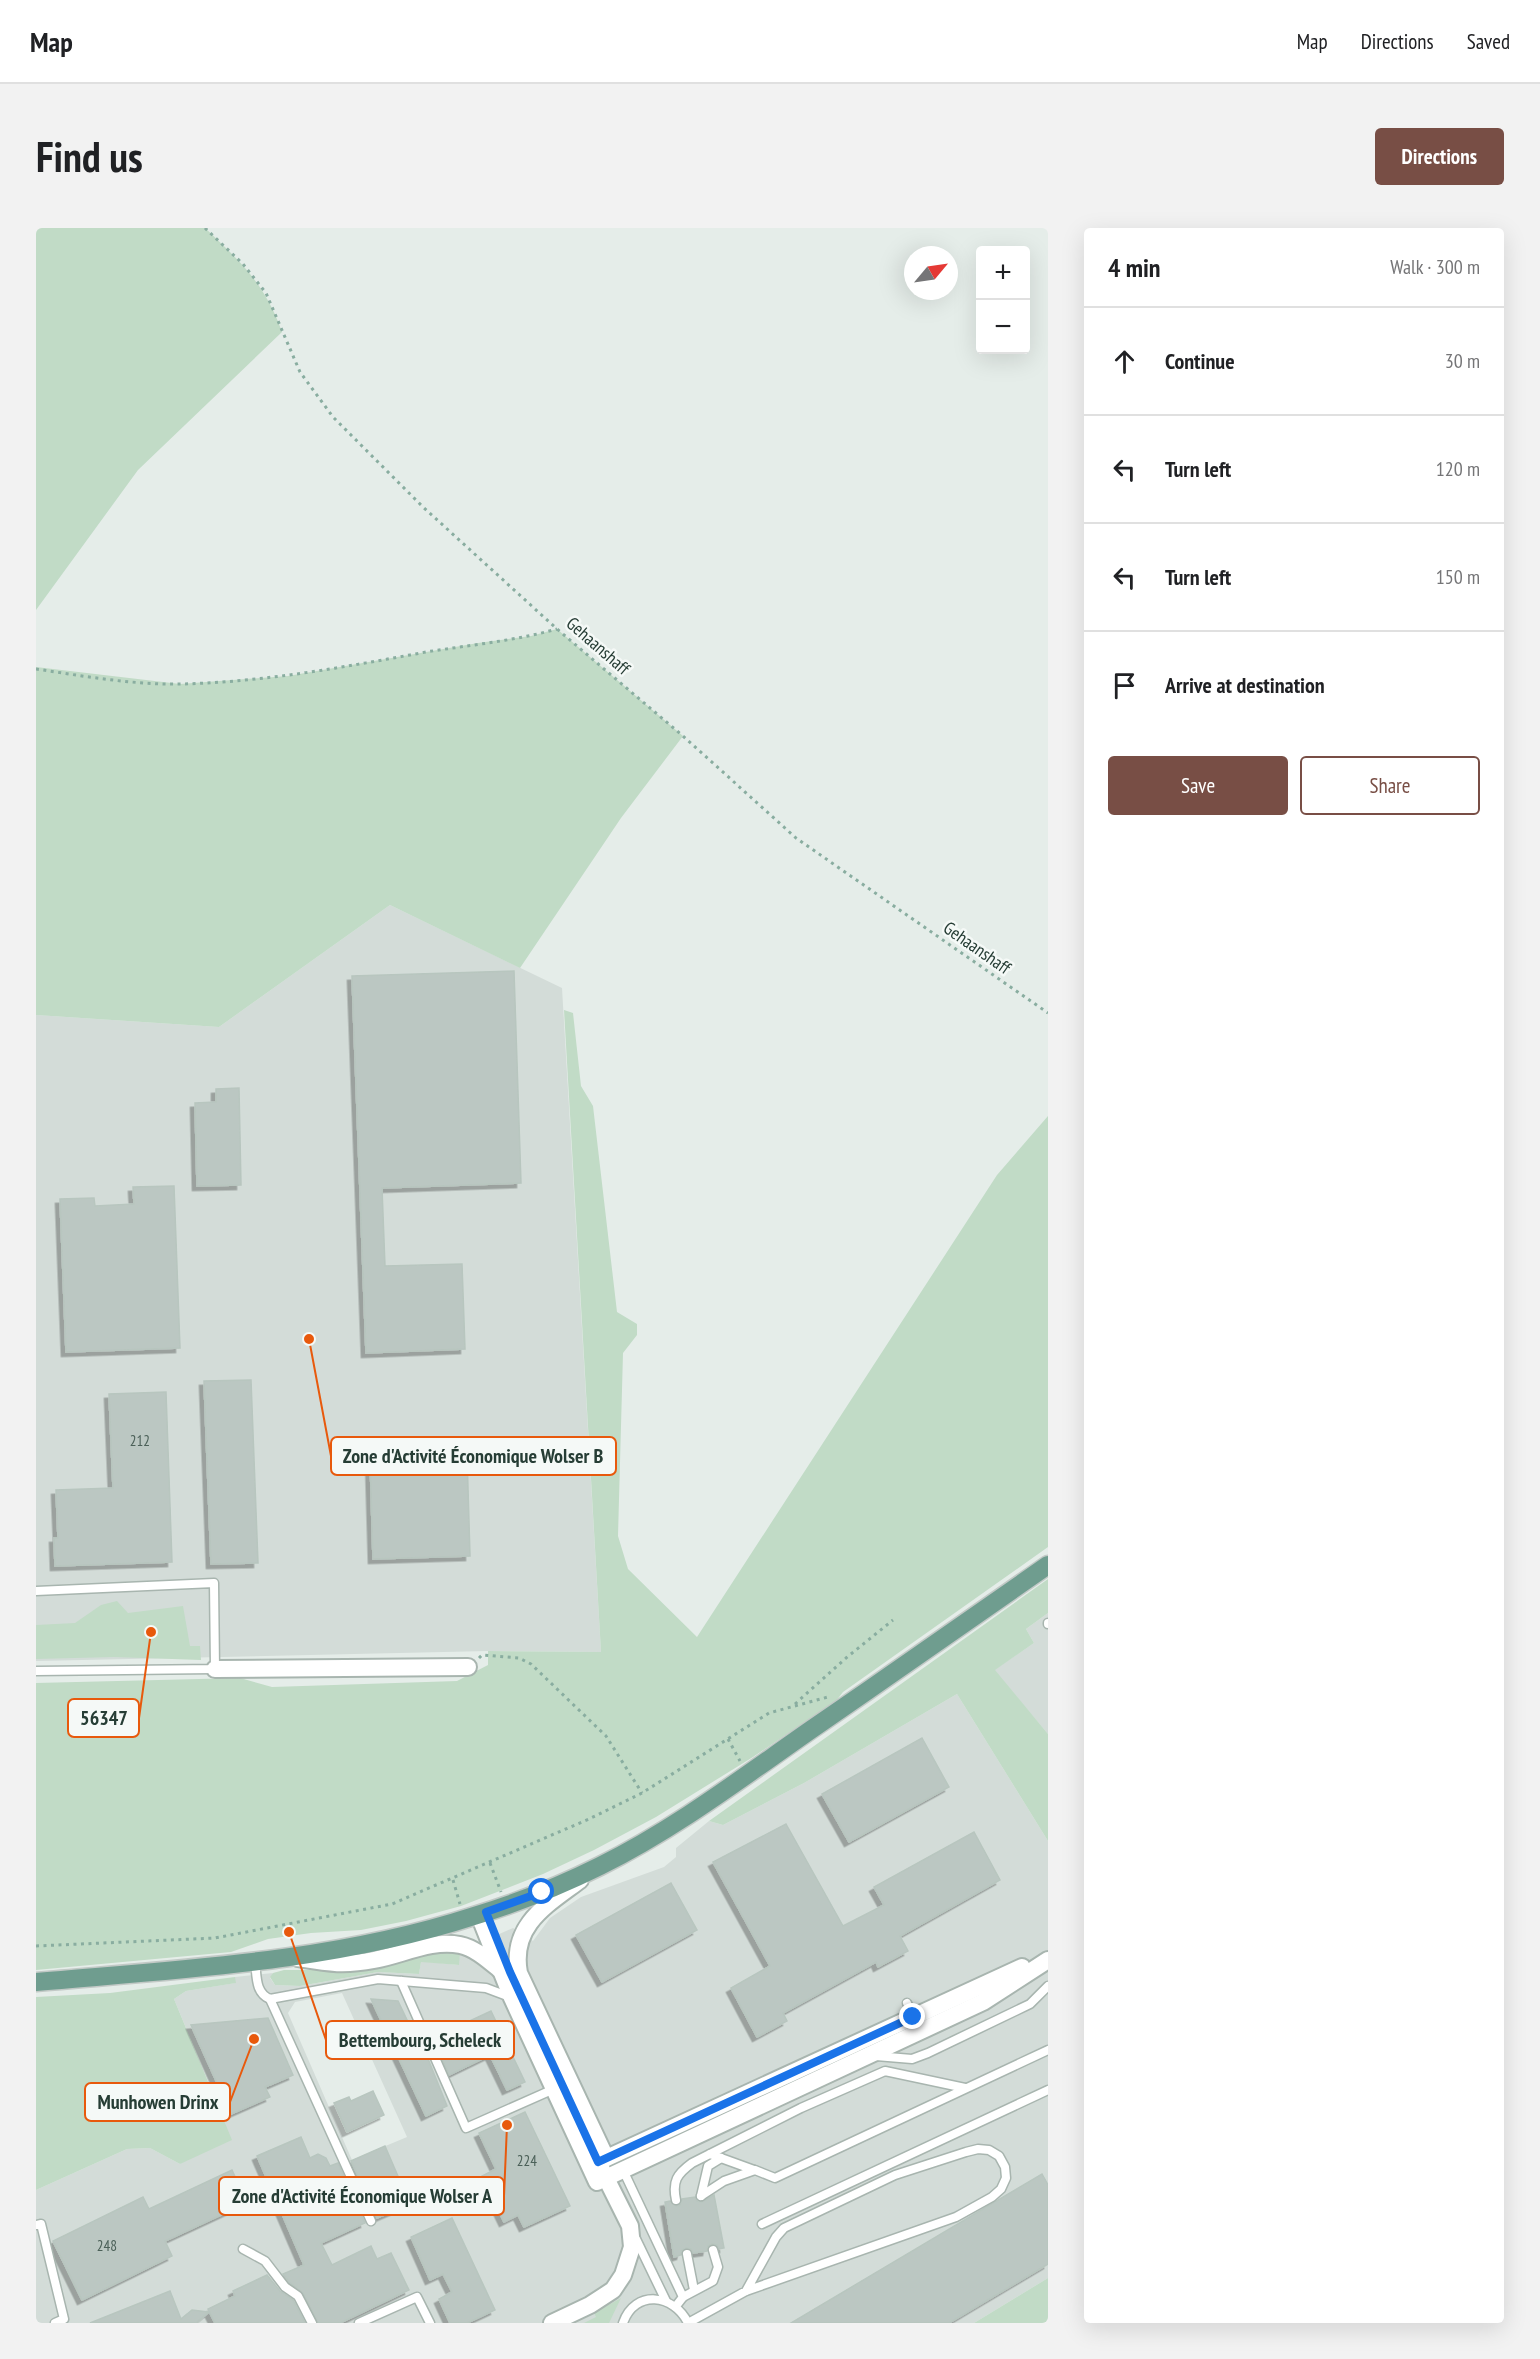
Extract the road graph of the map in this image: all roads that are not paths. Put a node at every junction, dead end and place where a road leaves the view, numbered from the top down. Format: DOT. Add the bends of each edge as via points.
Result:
graph roads {
  1 [pos="1048,1565"];
  2 [pos="36,1591"];
  3 [pos="468,1667"];
  4 [pos="215,1669"];
  5 [pos="36,1671"];
  6 [pos="600,1866"];
  7 [pos="482,1914"];
  8 [pos="293,1957"];
  9 [pos="1048,1958"];
  10 [pos="255,1962"];
  11 [pos="500,1969"];
  12 [pos="401,1981"];
  13 [pos="36,1982"];
  14 [pos="1048,1986"];
  15 [pos="512,1998"];
  16 [pos="270,1999"];
  17 [pos="913,2017"];
  18 [pos="1048,2050"];
  19 [pos="867,2055"];
  20 [pos="795,2073"];
  21 [pos="965,2088"];
  22 [pos="554,2089"];
  23 [pos="1048,2090"];
  24 [pos="710,2154"];
  25 [pos="721,2158"];
  26 [pos="602,2160"];
  27 [pos="623,2170"];
  28 [pos="755,2170"];
  29 [pos="606,2178"];
  30 [pos="676,2200"];
  31 [pos="371,2221"];
  32 [pos="762,2223"];
  33 [pos="36,2225"];
  34 [pos="630,2226"];
  35 [pos="243,2249"];
  36 [pos="713,2250"];
  37 [pos="687,2254"];
  38 [pos="694,2290"];
  39 [pos="746,2291"];
  40 [pos="683,2297"];
  41 [pos="666,2301"];
  42 [pos="676,2306"];
  43 [pos="55,2323"];
  44 [pos="312,2323"];
  45 [pos="359,2323"];
  46 [pos="430,2323"];
  47 [pos="552,2323"];
  48 [pos="623,2323"];
  49 [pos="688,2323"];
  1 -- 6 [label="main road" via="748,1774"];
  2 -- 4 [label="lane" via="214,1583"];
  3 -- 4 [label="street"];
  4 -- 5 [label="lane"];
  6 -- 7 [label="main road"];
  6 -- 26 [label="street" via="537,1912 523,1934 516,1959"];
  7 -- 8 [label="main road" via="373,1943"];
  7 -- 11 [label="street"];
  7 -- 26 [label="street"];
  8 -- 10 [label="main road"];
  8 -- 11 [label="street" via="339,1965 441,1944 461,1945"];
  9 -- 17 [label="street" via="983,2002"];
  10 -- 13 [label="main road"];
  10 -- 16 [label="lane" via="258,1988 262,1996"];
  11 -- 15 [label="street"];
  12 -- 15 [label="lane" via="486,1988"];
  12 -- 16 [label="lane" via="378,1979"];
  12 -- 22 [label="lane" via="466,2128"];
  14 -- 19 [label="lane" via="1030,2004 928,2053 912,2059"];
  15 -- 22 [label="street"];
  16 -- 31 [label="lane"];
  17 -- 19 [label="street"];
  17 -- 20 [label="street"];
  18 -- 21 [label="lane"];
  19 -- 20 [label="street"];
  20 -- 26 [label="street"];
  20 -- 27 [label="street"];
  21 -- 24 [label="lane" via="885,2071"];
  21 -- 28 [label="lane" via="775,2178"];
  22 -- 29 [label="street" via="597,2182"];
  23 -- 32 [label="lane"];
  24 -- 25 [label="lane"];
  24 -- 30 [label="lane" via="678,2173"];
  25 -- 28 [label="lane"];
  25 -- 28 [label="lane" via="708,2166 701,2196 724,2181"];
  26 -- 29 [label="street"];
  27 -- 29 [label="street"];
  27 -- 40 [label="lane"];
  29 -- 34 [label="street"];
  33 -- 43 [label="lane" via="41,2224 64,2319"];
  34 -- 41 [label="lane"];
  34 -- 47 [label="street" via="632,2247 623,2275 613,2290"];
  35 -- 44 [label="lane" via="265,2261 285,2287 298,2296"];
  36 -- 38 [label="lane" via="718,2267 713,2281"];
  37 -- 38 [label="lane"];
  38 -- 40 [label="lane"];
  39 -- 39 [label="lane" via="784,2228 844,2199 895,2175 978,2149 999,2156 1005,2167 1001,2189 956,2217"];
  39 -- 49 [label="lane"];
  40 -- 42 [label="lane"];
  41 -- 42 [label="lane"];
  41 -- 48 [label="lane" via="656,2299 637,2304"];
  42 -- 49 [label="lane"];
  45 -- 46 [label="lane" via="417,2297"];
}
